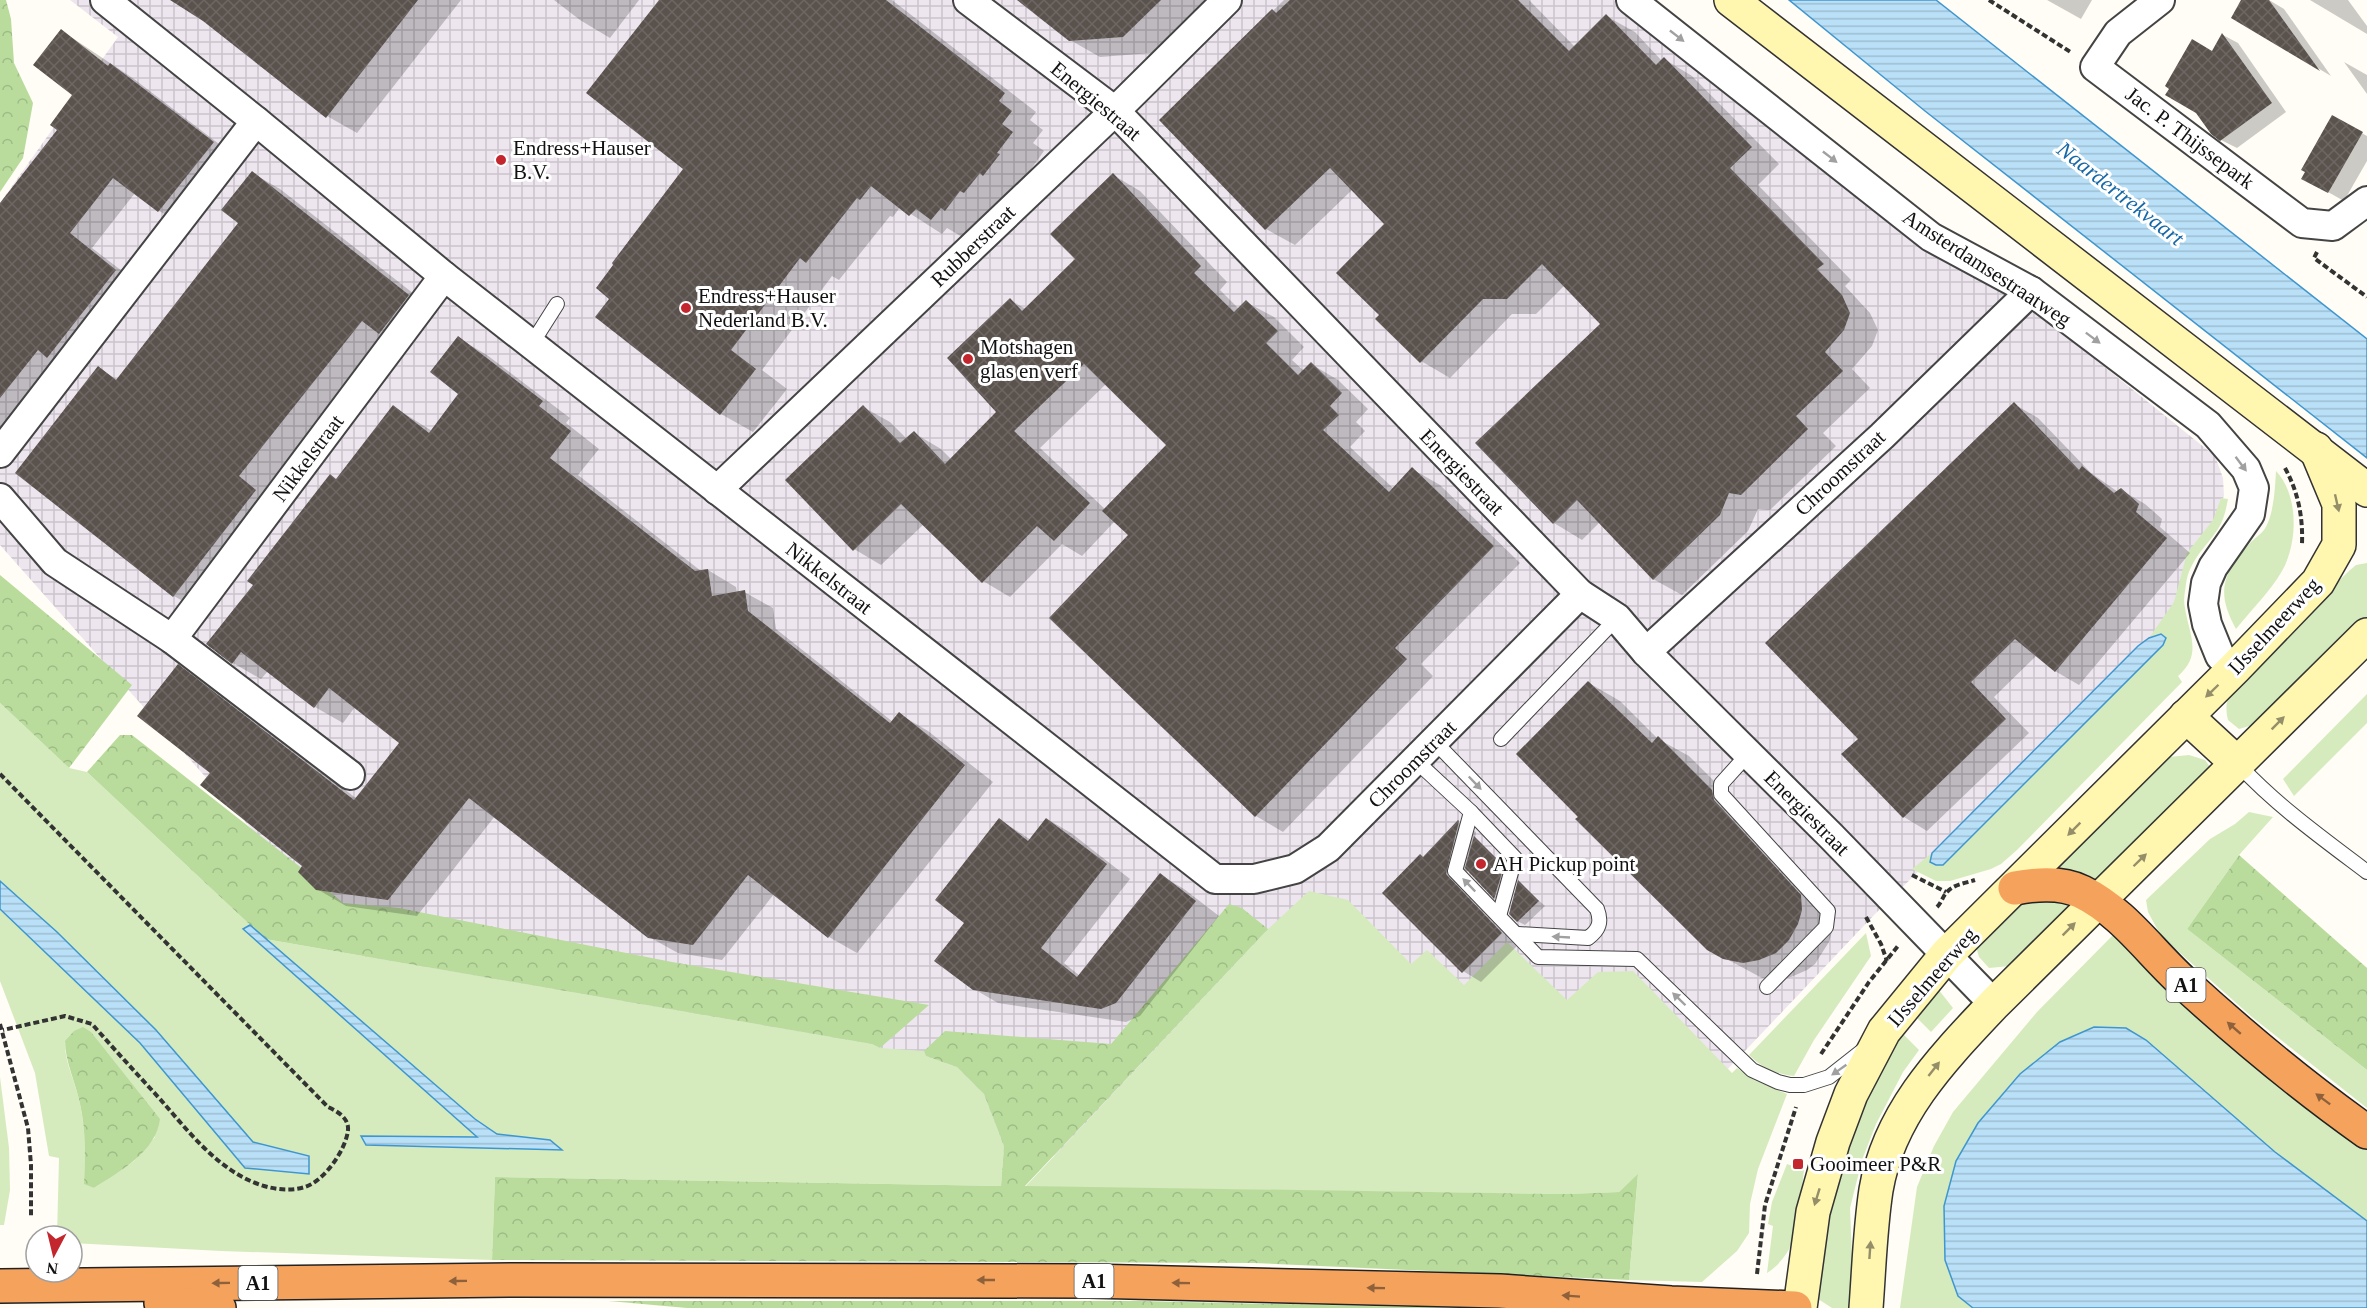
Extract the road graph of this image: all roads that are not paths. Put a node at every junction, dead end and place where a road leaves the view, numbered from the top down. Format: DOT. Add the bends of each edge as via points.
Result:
graph roads {
  1 [pos="105,0"];
  2 [pos="968,0"];
  3 [pos="1227,0"];
  4 [pos="1631,0"];
  5 [pos="1731,0"];
  6 [pos="2160,0"];
  7 [pos="1115,111"];
  8 [pos="256,121"];
  9 [pos="2367,201"];
  10 [pos="444,276"];
  11 [pos="2031,291"];
  12 [pos="557,304"];
  13 [pos="531,345"];
  14 [pos="2316,449"];
  15 [pos="0,453"];
  16 [pos="717,490"];
  17 [pos="2367,490"];
  18 [pos="0,498"];
  19 [pos="2353,548"];
  20 [pos="1580,594"];
  21 [pos="1617,618"];
  22 [pos="2367,635"];
  23 [pos="172,639"];
  24 [pos="1646,652"];
  25 [pos="2235,668"];
  26 [pos="2186,716"];
  27 [pos="1501,739"];
  28 [pos="1425,751"];
  29 [pos="1748,754"];
  30 [pos="2238,764"];
  31 [pos="350,775"];
  32 [pos="1471,812"];
  33 [pos="2367,872"];
  34 [pos="1215,879"];
  35 [pos="2014,888"];
  36 [pos="2098,901"];
  37 [pos="1499,916"];
  38 [pos="1518,934"];
  39 [pos="1947,954"];
  40 [pos="1767,987"];
  41 [pos="1994,1004"];
  42 [pos="1884,1031"];
  43 [pos="2367,1132"];
  44 [pos="0,1287"];
  45 [pos="219,1308"];
  46 [pos="1795,1308"];
  47 [pos="1800,1308"];
  48 [pos="1866,1308"];
  1 -- 8 [label="street, Nikkelstraat"];
  2 -- 7 [label="street, Energiestraat"];
  3 -- 7 [label="street, Rubberstraat"];
  4 -- 11 [label="street, Amsterdamsestraatweg, one-way" via="1931,237"];
  5 -- 14 [label="street"];
  6 -- 9 [label="street, Jac. P. Thijssepark" via="2118,33 2095,67 2302,223 2333,226"];
  7 -- 16 [label="street, Rubberstraat"];
  7 -- 20 [label="street, Energiestraat"];
  8 -- 10 [label="street, Nikkelstraat"];
  8 -- 15 [label="street"];
  10 -- 13 [label="street, Nikkelstraat"];
  10 -- 23 [label="street, Nikkelstraat"];
  11 -- 24 [label="street, Chroomstraat" via="1881,436"];
  11 -- 25 [label="street, Amsterdamsestraatweg, one-way" via="2208,425 2246,469 2254,488 2250,514 2213,567 2203,604 2220,656"];
  12 -- 13 [label="lane"];
  13 -- 16 [label="street, Nikkelstraat"];
  14 -- 17 [label="street"];
  14 -- 19 [label="street, IJsselmeerweg, one-way"];
  16 -- 34 [label="street, Nikkelstraat"];
  18 -- 23 [label="street" via="56,562"];
  19 -- 25 [label="street, IJsselmeerweg"];
  20 -- 21 [label="street, Energiestraat"];
  20 -- 28 [label="street, Chroomstraat"];
  21 -- 24 [label="street, Energiestraat"];
  21 -- 27 [label="lane"];
  30 -- 22 [label="street, one-way"];
  23 -- 31 [label="street"];
  24 -- 29 [label="street, Energiestraat"];
  25 -- 26 [label="street, IJsselmeerweg, one-way"];
  26 -- 30 [label="street"];
  26 -- 35 [label="street, IJsselmeerweg, one-way"];
  28 -- 32 [label="lane"];
  28 -- 34 [label="street, Chroomstraat" via="1328,848 1295,869 1254,879"];
  28 -- 38 [label="lane, one-way" via="1597,909 1600,917 1595,933 1588,938"];
  29 -- 39 [label="street, Energiestraat"];
  29 -- 40 [label="lane" via="1721,784 1721,794 1828,910 1826,927"];
  30 -- 33 [label="lane" via="2281,806"];
  36 -- 30 [label="street, one-way"];
  32 -- 37 [label="lane" via="1515,858"];
  37 -- 32 [label="lane, one-way" via="1455,871"];
  35 -- 36 [label="highway, A1" via="2056,885 2079,890"];
  35 -- 39 [label="street, IJsselmeerweg"];
  41 -- 36 [label="street, one-way"];
  43 -- 36 [label="highway, A1, one-way" via="2279,1066"];
  37 -- 38 [label="lane"];
  42 -- 38 [label="lane, one-way" via="1828,1077 1790,1085 1752,1070 1637,959 1538,957"];
  39 -- 41 [label="street, Energiestraat"];
  39 -- 42 [label="street, IJsselmeerweg"];
  48 -- 41 [label="street, one-way" via="1877,1188 1897,1126 1943,1057"];
  42 -- 47 [label="street, IJsselmeerweg, one-way" via="1851,1094 1833,1142 1813,1212"];
  44 -- 45 [label="highway, A1"];
  46 -- 44 [label="highway, A1, one-way" via="1500,1291 1089,1281 516,1280"];
}
